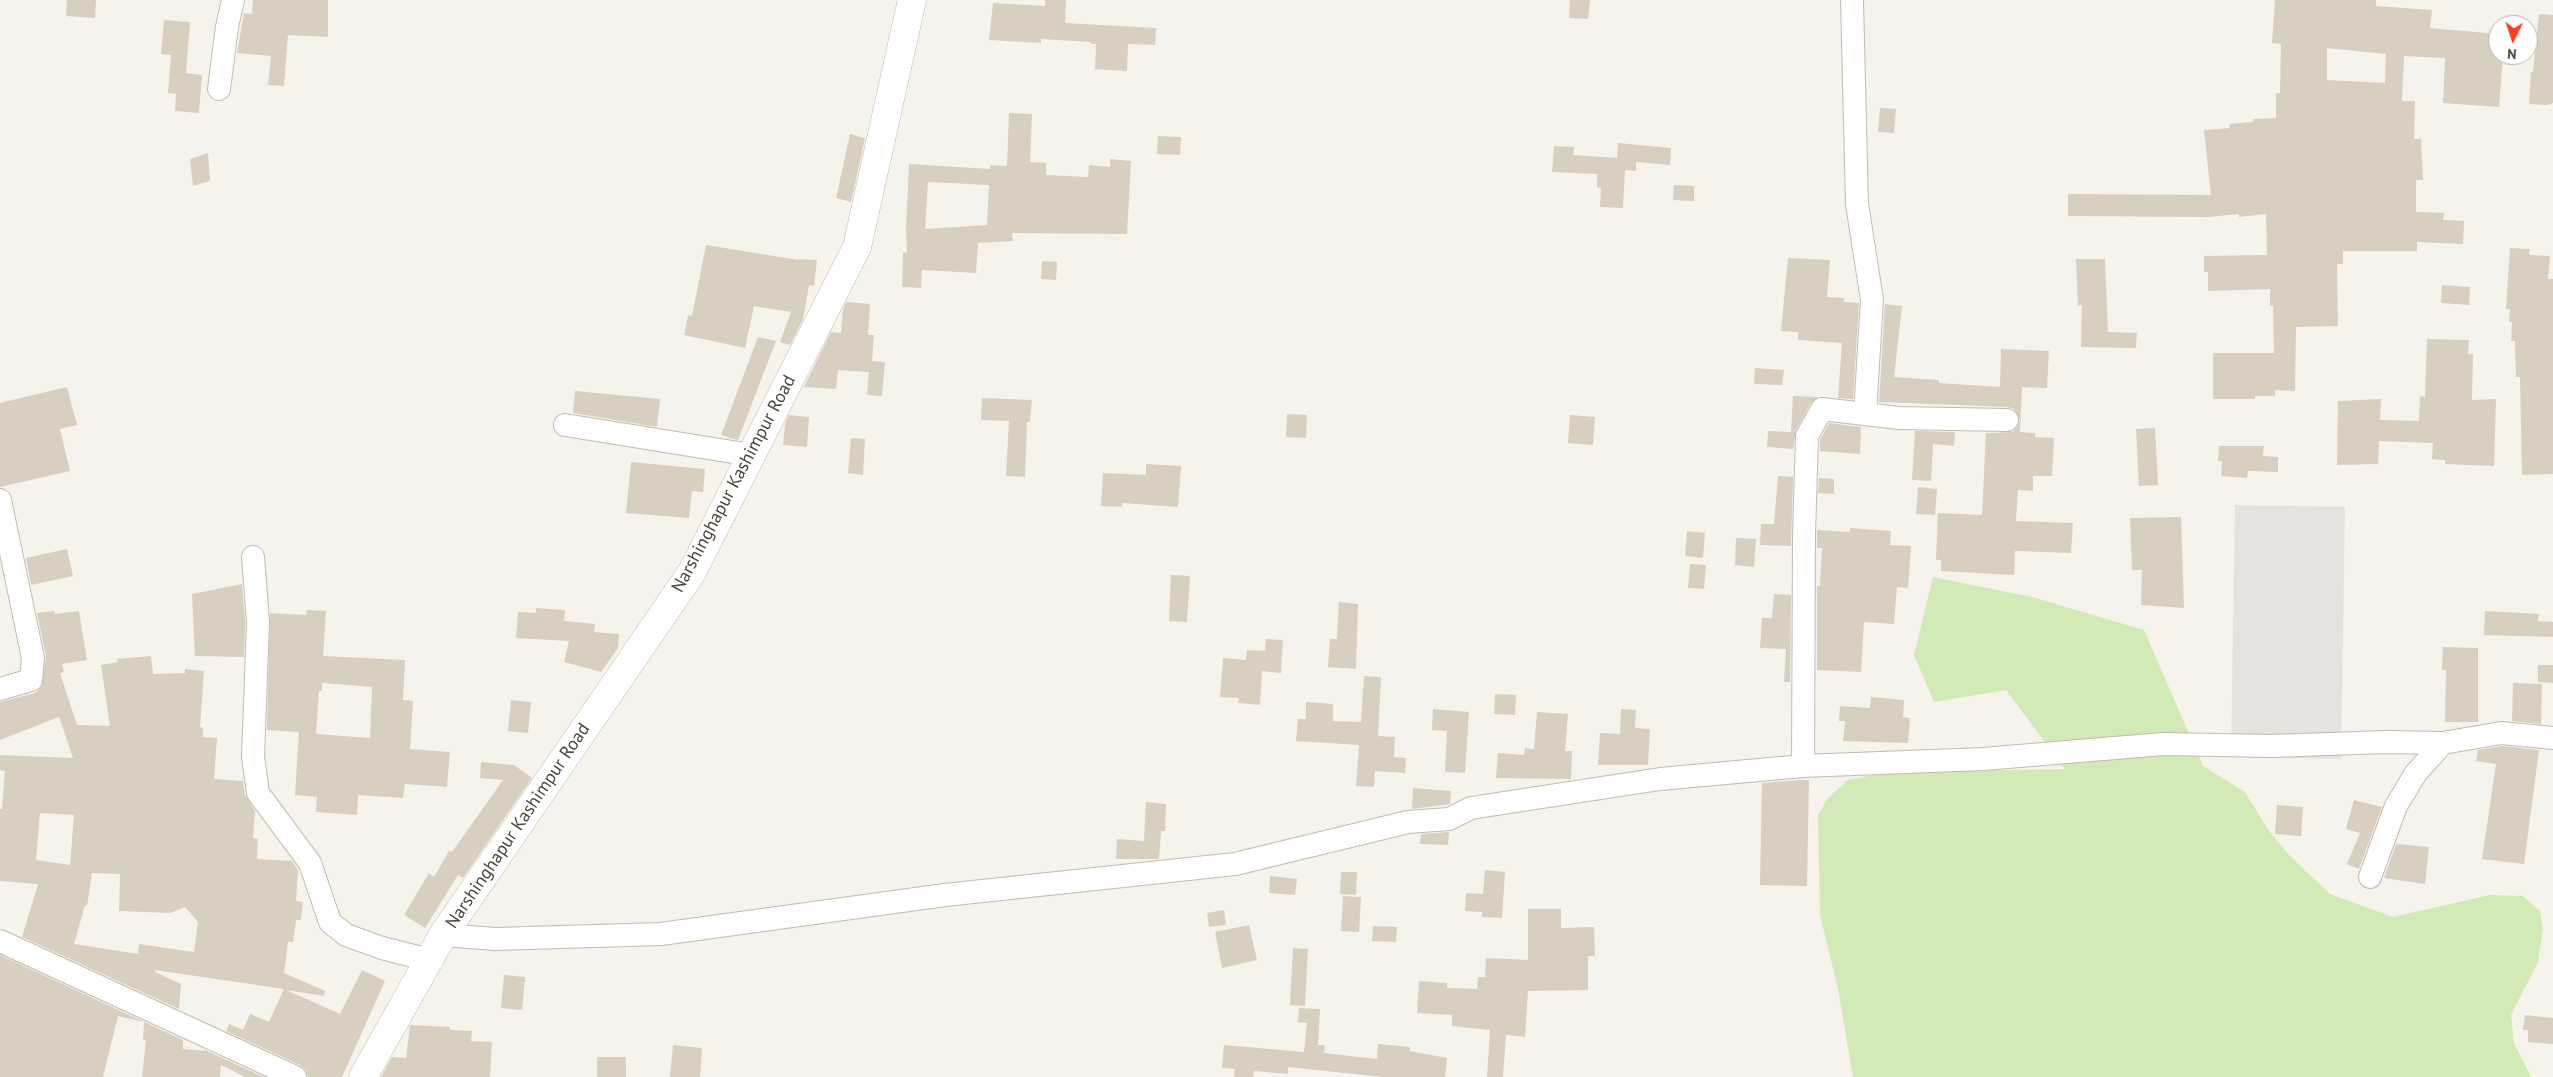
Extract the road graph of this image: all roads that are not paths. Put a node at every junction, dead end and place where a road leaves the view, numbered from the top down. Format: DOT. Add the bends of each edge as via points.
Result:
graph roads {
  1 [pos="234,0"];
  2 [pos="912,0"];
  3 [pos="1852,0"];
  4 [pos="219,89"];
  5 [pos="1865,413"];
  6 [pos="2007,420"];
  7 [pos="565,425"];
  8 [pos="751,455"];
  9 [pos="0,500"];
  10 [pos="253,557"];
  11 [pos="0,689"];
  12 [pos="2553,738"];
  13 [pos="2443,743"];
  14 [pos="1803,766"];
  15 [pos="2370,877"];
  16 [pos="443,935"];
  17 [pos="0,942"];
  18 [pos="429,960"];
  19 [pos="295,1077"];
  20 [pos="363,1077"];
  1 -- 4 [label="street"];
  2 -- 8 [label="street, Narshinghapur Kashimpur Road" via="857,247"];
  3 -- 5 [label="street" via="1857,204 1872,300"];
  5 -- 6 [label="street" via="1899,418"];
  5 -- 14 [label="street" via="1822,409 1808,436"];
  7 -- 8 [label="street"];
  8 -- 16 [label="street, Narshinghapur Kashimpur Road" via="692,572"];
  9 -- 11 [label="street" via="32,658 31,680"];
  10 -- 18 [label="street" via="258,622 253,758 258,793 310,863 330,922 346,935"];
  12 -- 13 [label="street" via="2501,733"];
  13 -- 14 [label="street" via="2163,744 1983,759"];
  13 -- 15 [label="street" via="2416,774 2396,806"];
  14 -- 16 [label="street" via="1660,779 1471,808 1450,819 1408,822 1235,864 945,895 661,934 495,939"];
  16 -- 18 [label="street, Narshinghapur Kashimpur Road"];
  17 -- 19 [label="street"];
  18 -- 20 [label="street, Narshinghapur Kashimpur Road"];
}
